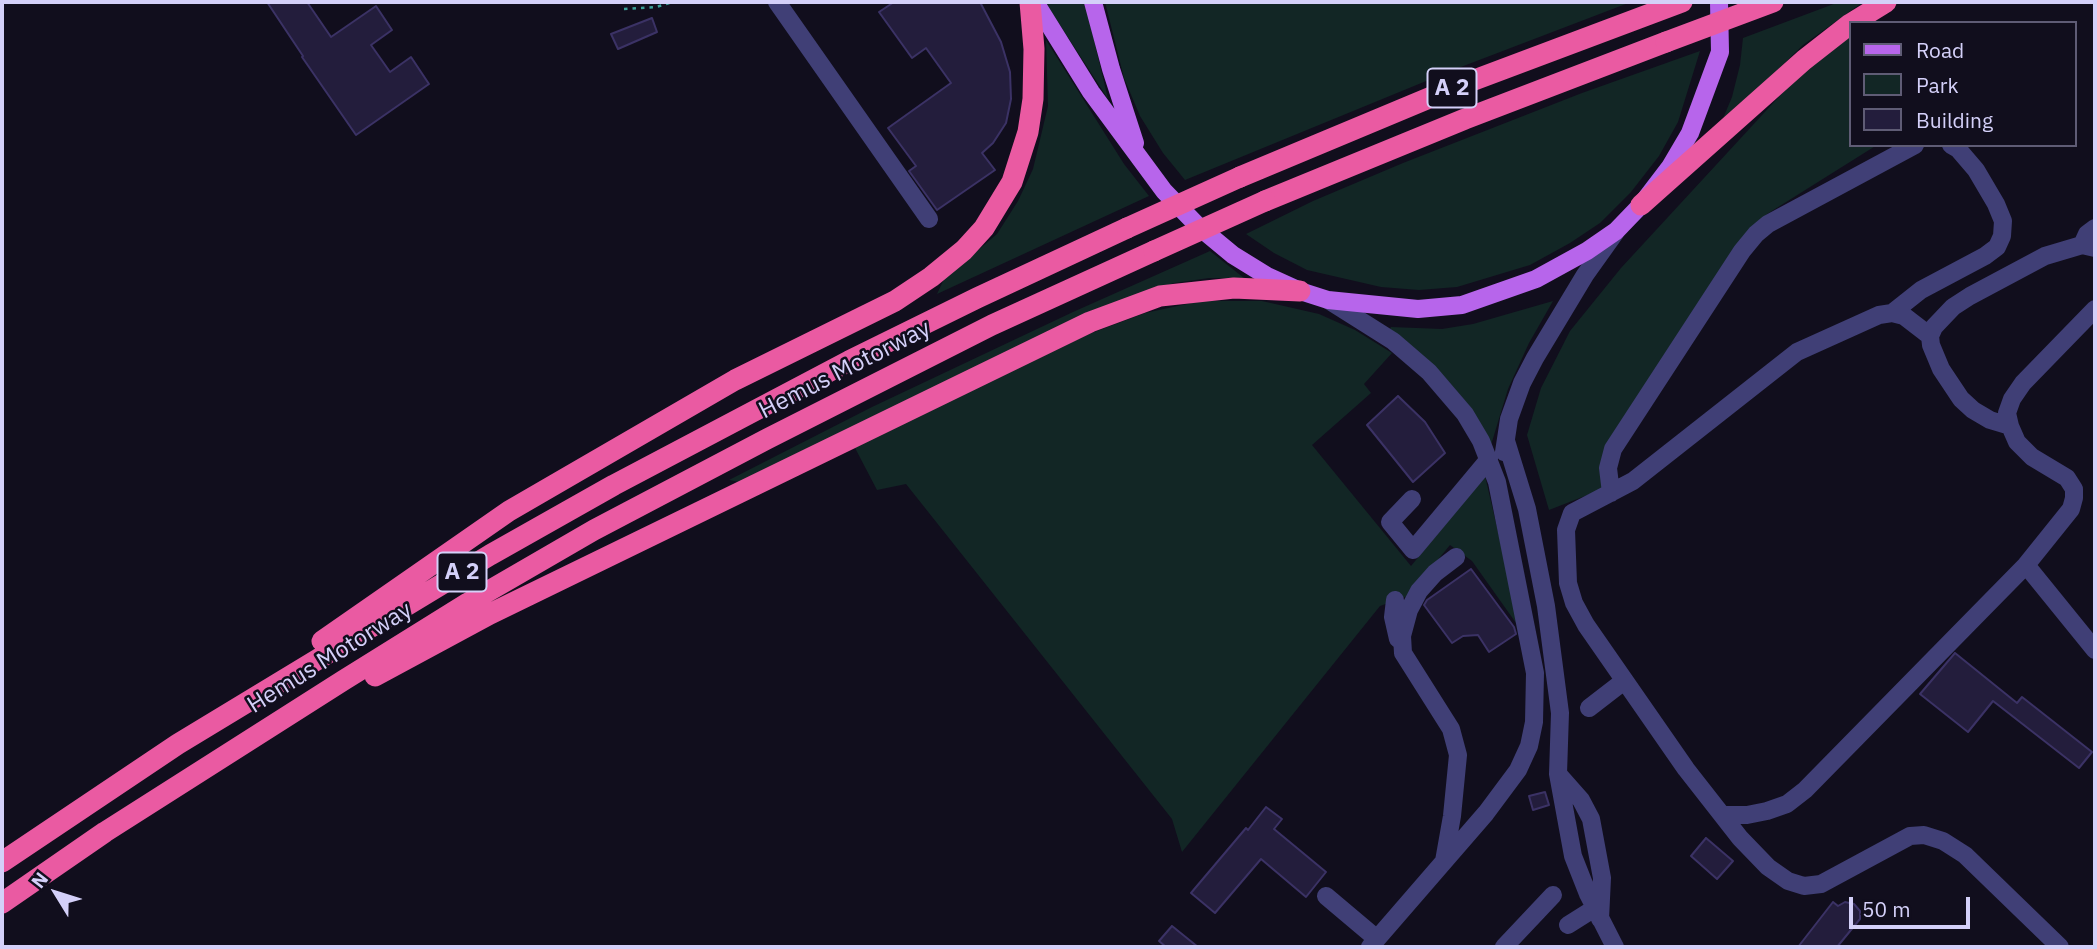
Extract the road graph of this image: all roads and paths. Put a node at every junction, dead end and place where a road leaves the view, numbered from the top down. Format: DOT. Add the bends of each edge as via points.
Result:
graph roads {
  1 [pos="673,2"];
  2 [pos="777,2"];
  3 [pos="1033,2"];
  4 [pos="1093,2"];
  5 [pos="1719,2"];
  6 [pos="1727,2"];
  7 [pos="1773,2"];
  8 [pos="1886,2"];
  9 [pos="1675,5"];
  10 [pos="624,9"];
  11 [pos="1854,21"];
  12 [pos="1848,25"];
  13 [pos="1720,52"];
  14 [pos="1910,147"];
  15 [pos="1954,147"];
  16 [pos="1140,158"];
  17 [pos="1641,205"];
  18 [pos="929,219"];
  19 [pos="2095,228"];
  20 [pos="1616,232"];
  21 [pos="2089,247"];
  22 [pos="1300,291"];
  23 [pos="1328,300"];
  24 [pos="2095,309"];
  25 [pos="1892,313"];
  26 [pos="1930,336"];
  27 [pos="2010,426"];
  28 [pos="1489,460"];
  29 [pos="1611,493"];
  30 [pos="1412,499"];
  31 [pos="1456,557"];
  32 [pos="2026,565"];
  33 [pos="1395,600"];
  34 [pos="2095,650"];
  35 [pos="1403,653"];
  36 [pos="1624,681"];
  37 [pos="1589,708"];
  38 [pos="178,744"];
  39 [pos="201,770"];
  40 [pos="1722,815"];
  41 [pos="1444,861"];
  42 [pos="2,862"];
  43 [pos="1553,895"];
  44 [pos="1326,896"];
  45 [pos="2,903"];
  46 [pos="1597,913"];
  47 [pos="1568,925"];
  48 [pos="1373,943"];
  49 [pos="1504,947"];
  50 [pos="1615,947"];
  51 [pos="2060,947"];
  1 -- 10 [label="path"];
  2 -- 18 [label="street"];
  3 -- 16 [label="main road"];
  3 -- 38 [label="highway" via="1033,99 1028,132 1012,182 984,228 964,250 895,301 735,380 509,511"];
  4 -- 16 [label="main road"];
  5 -- 13 [label="main road"];
  6 -- 13 [label="main road"];
  7 -- 39 [label="highway, Hemus Motorway / A 2, bridge" via="1265,201 992,325 594,530"];
  8 -- 11 [label="highway"];
  9 -- 38 [label="highway, Hemus Motorway / A 2, bridge" via="1453,88 1240,177 849,361 614,485"];
  12 -- 17 [label="highway"];
  13 -- 17 [label="main road" via="1690,133"];
  14 -- 29 [label="street" via="1756,234 1613,449 1608,468"];
  15 -- 25 [label="street" via="1976,170 1996,204 2003,221 2002,236 1985,256 1921,290"];
  16 -- 22 [label="main road" via="1198,226 1233,255"];
  17 -- 20 [label="main road"];
  19 -- 21 [label="street" via="2087,234"];
  20 -- 23 [label="main road" via="1536,279 1462,305 1418,309"];
  20 -- 46 [label="street" via="1535,358 1509,419 1506,441 1539,508 1560,713 1558,774 1591,819 1602,878"];
  21 -- 26 [label="street" via="2045,256 1970,296 1940,319"];
  22 -- 23 [label="main road"];
  22 -- 39 [label="highway" via="1234,289 1160,296 1090,322 489,614"];
  23 -- 28 [label="street" via="1393,341 1429,372 1465,414"];
  24 -- 27 [label="street" via="2023,383 2009,406"];
  25 -- 26 [label="street" via="1904,316"];
  25 -- 29 [label="street" via="1797,352 1633,481"];
  26 -- 27 [label="street" via="1941,369 1961,398 1990,420"];
  27 -- 32 [label="street" via="2017,442 2032,457 2067,478 2074,489 2071,509"];
  28 -- 30 [label="street" via="1413,550 1390,522"];
  28 -- 41 [label="street" via="1523,603 1535,673 1534,722 1518,771 1507,788"];
  29 -- 36 [label="street" via="1581,507 1568,520 1568,583 1586,625"];
  31 -- 35 [label="street" via="1419,591 1404,624"];
  32 -- 34 [label="street"];
  32 -- 40 [label="street" via="1805,790 1787,804 1767,811"];
  33 -- 35 [label="street" via="1393,617"];
  35 -- 41 [label="street" via="1451,729 1458,755"];
  36 -- 37 [label="street"];
  36 -- 40 [label="street"];
  38 -- 42 [label="highway, Hemus Motorway / A 2"];
  39 -- 45 [label="highway, Hemus Motorway / A 2"];
  40 -- 51 [label="street" via="1768,867 1804,886 1821,884 1910,836 1943,841 1982,869"];
  41 -- 48 [label="street"];
  43 -- 49 [label="street"];
  44 -- 48 [label="street"];
  46 -- 47 [label="street"];
  46 -- 50 [label="street"];
}
